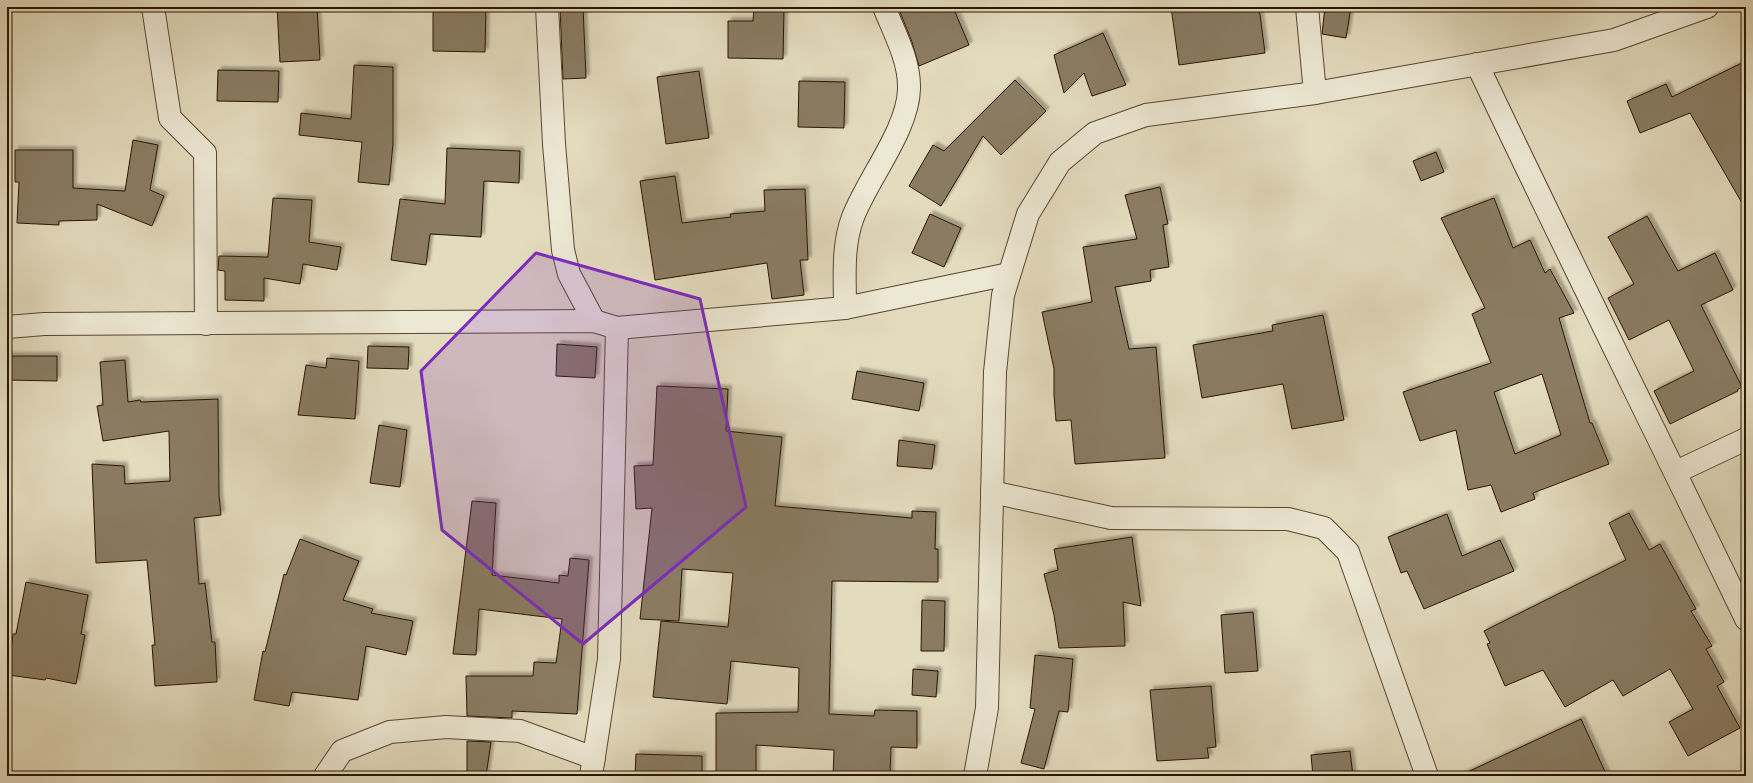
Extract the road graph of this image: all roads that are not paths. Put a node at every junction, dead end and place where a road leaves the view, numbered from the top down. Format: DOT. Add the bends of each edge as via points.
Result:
graph roads {
  1 [pos="153,7"];
  2 [pos="547,7"];
  3 [pos="884,7"];
  4 [pos="1308,7"];
  5 [pos="1707,7"];
  6 [pos="1477,64"];
  7 [pos="1316,92"];
  8 [pos="1009,274"];
  9 [pos="845,308"];
  10 [pos="594,321"];
  11 [pos="206,324"];
  12 [pos="7,328"];
  13 [pos="617,328"];
  14 [pos="1746,439"];
  15 [pos="1676,472"];
  16 [pos="992,492"];
  17 [pos="1746,619"];
  18 [pos="593,767"];
  19 [pos="325,776"];
  20 [pos="975,776"];
  21 [pos="1427,776"];
  1 -- 11 [label="street" via="170,118 205,154"];
  2 -- 10 [label="street" via="554,144 563,250 569,274"];
  3 -- 9 [label="street" via="904,60 909,89 902,123 853,217 845,249"];
  4 -- 7 [label="street"];
  5 -- 6 [label="street" via="1614,40"];
  6 -- 7 [label="street"];
  6 -- 15 [label="street" via="1555,230"];
  7 -- 8 [label="street" via="1146,115 1095,133 1060,162 1028,214"];
  8 -- 9 [label="street"];
  8 -- 16 [label="street" via="1003,295 995,372"];
  9 -- 13 [label="street"];
  10 -- 11 [label="street"];
  10 -- 13 [label="street"];
  11 -- 12 [label="street" via="44,324"];
  13 -- 18 [label="street" via="609,660"];
  14 -- 15 [label="street"];
  15 -- 17 [label="street"];
  16 -- 20 [label="street" via="987,708"];
  16 -- 21 [label="street" via="1111,518 1288,519 1324,528 1348,552"];
  18 -- 19 [label="street" via="520,731 446,727 390,732 342,751"];
}
